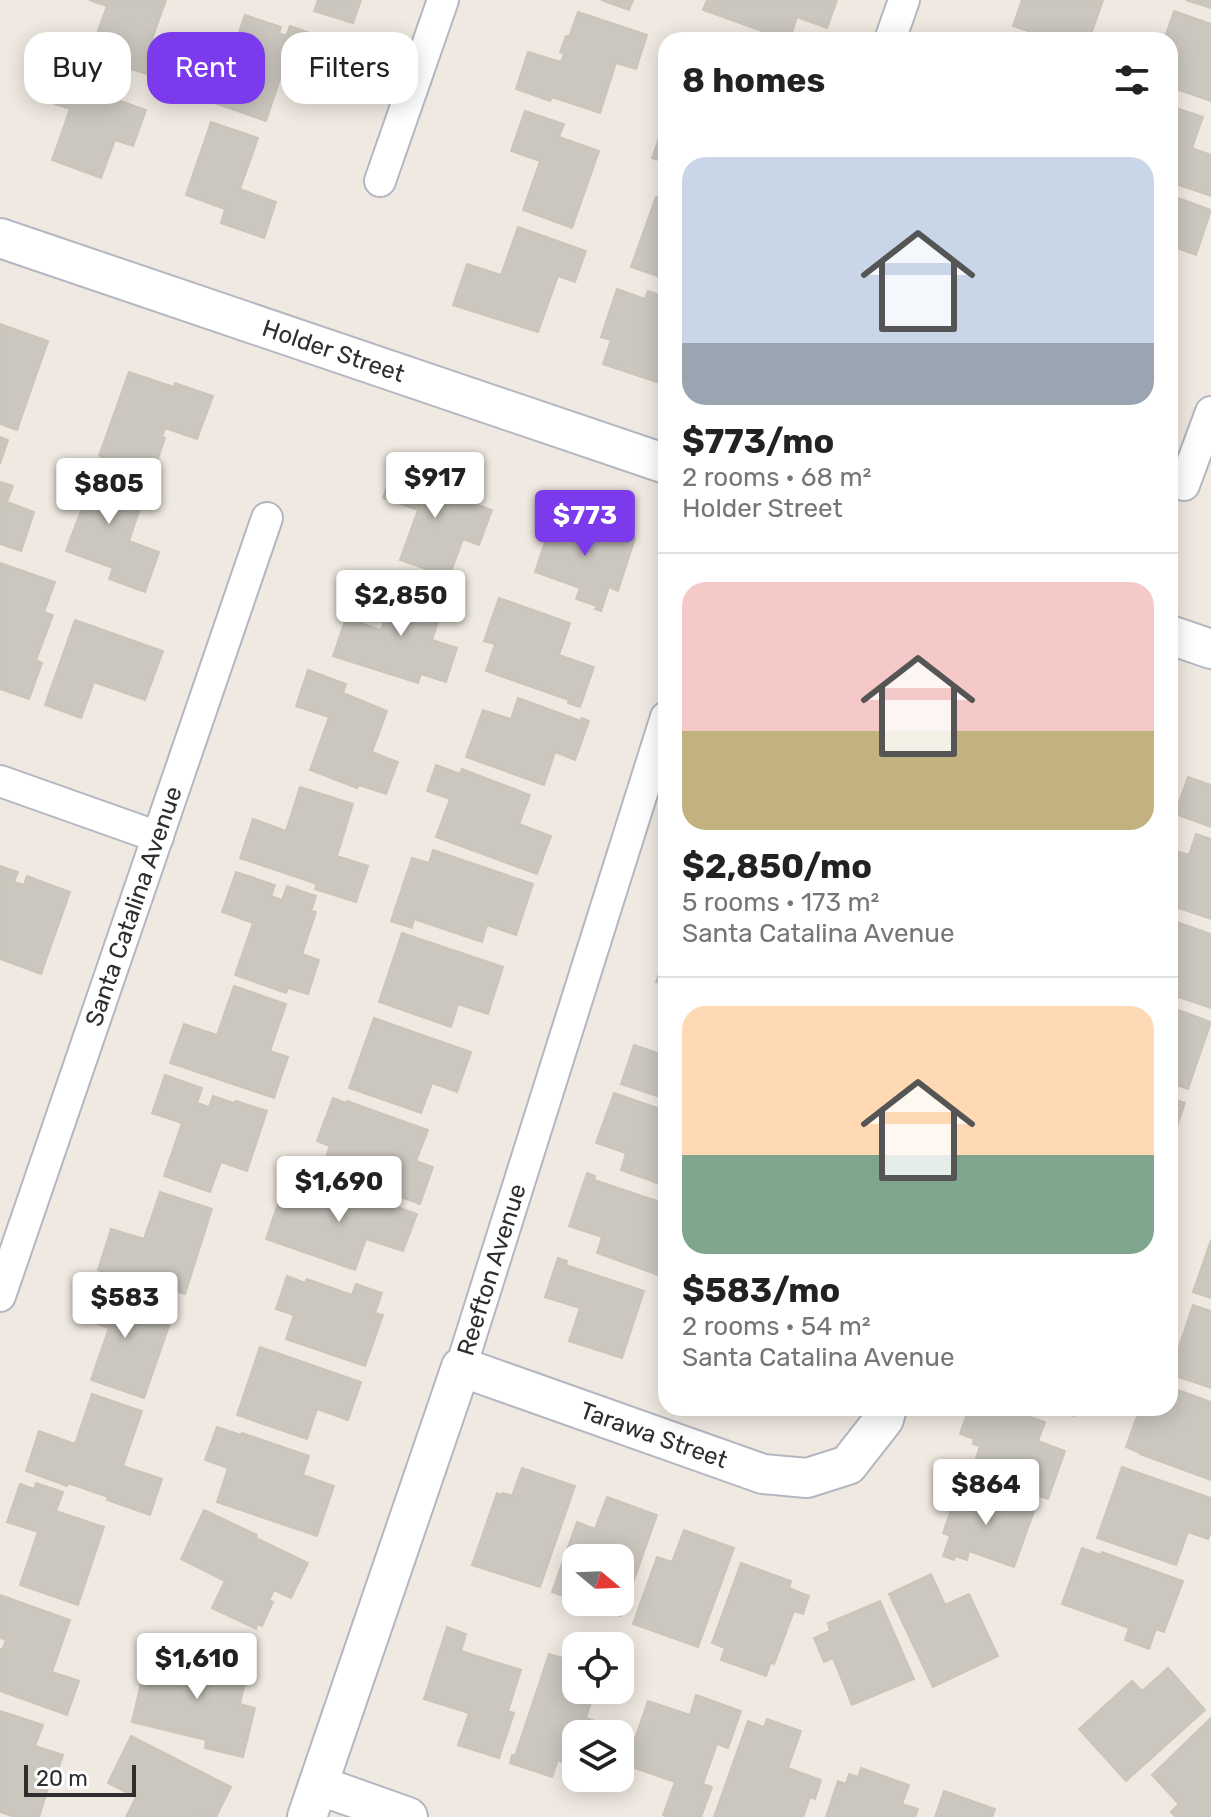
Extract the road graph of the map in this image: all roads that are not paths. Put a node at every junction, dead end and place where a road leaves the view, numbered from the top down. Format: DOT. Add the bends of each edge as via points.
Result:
graph roads {
  1 [pos="443,0"];
  2 [pos="904,0"];
  3 [pos="893,32"];
  4 [pos="380,181"];
  5 [pos="0,238"];
  6 [pos="1211,412"];
  7 [pos="658,461"];
  8 [pos="1184,485"];
  9 [pos="267,518"];
  10 [pos="1178,638"];
  11 [pos="1211,649"];
  12 [pos="658,742"];
  13 [pos="0,781"];
  14 [pos="158,837"];
  15 [pos="0,1296"];
  16 [pos="461,1367"];
  17 [pos="885,1416"];
  18 [pos="313,1801"];
  19 [pos="408,1817"];
  1 -- 4 [label="street"];
  2 -- 3 [label="street"];
  5 -- 7 [label="street, Holder Street"];
  6 -- 8 [label="street"];
  9 -- 14 [label="street, Santa Catalina Avenue"];
  10 -- 11 [label="street"];
  12 -- 16 [label="street, Reefton Avenue"];
  13 -- 14 [label="street"];
  14 -- 15 [label="street, Santa Catalina Avenue"];
  16 -- 17 [label="street, Tarawa Street" via="763,1474 807,1478 848,1465"];
  16 -- 18 [label="street, Reefton Avenue"];
  18 -- 19 [label="street"];
}
